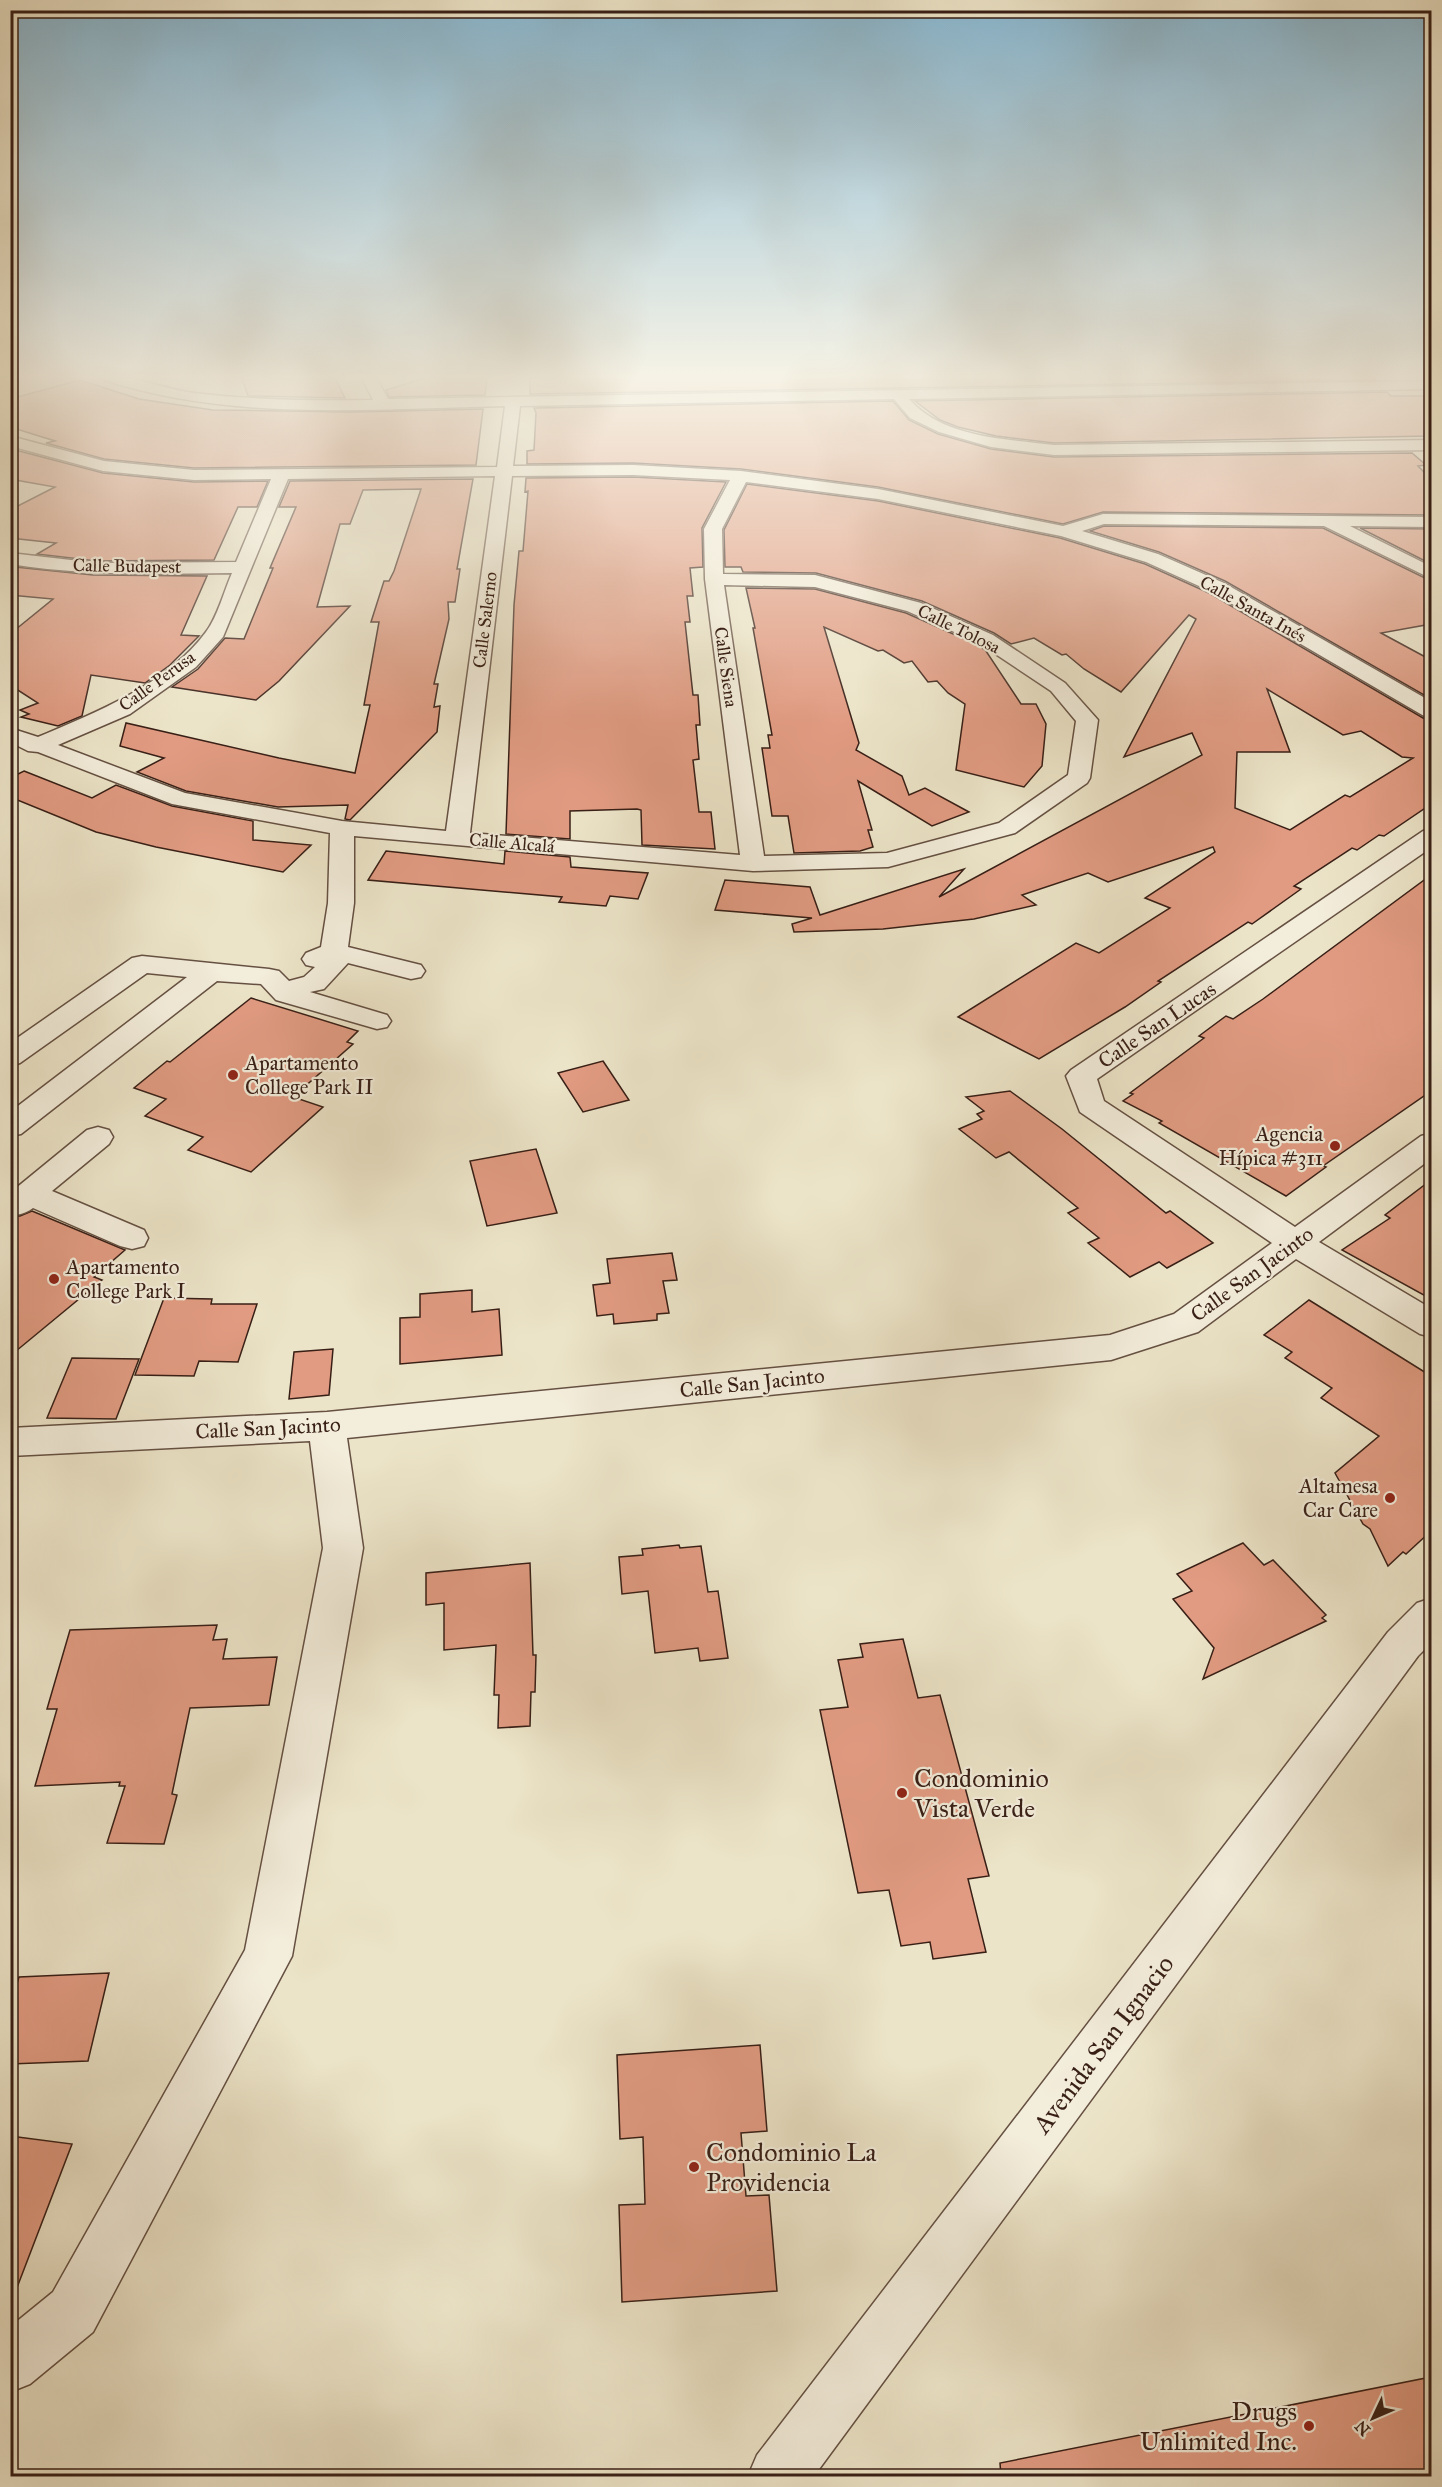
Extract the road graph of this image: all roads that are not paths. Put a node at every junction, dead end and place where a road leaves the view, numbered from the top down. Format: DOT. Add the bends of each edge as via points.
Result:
graph roads {
  1 [pos="273,492"];
  2 [pos="501,492"];
  3 [pos="733,492"];
  4 [pos="863,492"];
  5 [pos="1326,521"];
  6 [pos="1431,522"];
  7 [pos="1064,531"];
  8 [pos="10,558"];
  9 [pos="243,567"];
  10 [pos="1431,574"];
  11 [pos="714,579"];
  12 [pos="1431,711"];
  13 [pos="10,735"];
  14 [pos="36,746"];
  15 [pos="1019,818"];
  16 [pos="342,828"];
  17 [pos="1431,836"];
  18 [pos="457,839"];
  19 [pos="753,864"];
  20 [pos="334,951"];
  21 [pos="411,971"];
  22 [pos="211,972"];
  23 [pos="290,991"];
  24 [pos="377,1021"];
  25 [pos="10,1057"];
  26 [pos="10,1126"];
  27 [pos="98,1137"];
  28 [pos="1431,1143"];
  29 [pos="132,1238"];
  30 [pos="1295,1243"];
  31 [pos="1431,1325"];
  32 [pos="327,1426"];
  33 [pos="10,1442"];
  34 [pos="1431,1615"];
  35 [pos="10,2364"];
  36 [pos="778,2476"];
  1 -- 9 [label="street, Calle Perusa"];
  2 -- 18 [label="street, Calle Salerno"];
  3 -- 11 [label="street, Calle Siena" via="713,529"];
  4 -- 7 [label="street, Calle Santa Inés"];
  5 -- 6 [label="street"];
  5 -- 7 [label="street" via="1103,519"];
  5 -- 10 [label="street"];
  7 -- 12 [label="street, Calle Santa Inés" via="1152,558 1217,587"];
  8 -- 9 [label="street, Calle Budapest" via="130,569"];
  9 -- 14 [label="street, Calle Perusa" via="216,633 189,663 122,709"];
  11 -- 15 [label="street, Calle Tolosa" via="815,581 914,607 986,639 1058,687 1087,720 1079,778"];
  11 -- 19 [label="street, Calle Siena"];
  13 -- 14 [label="street, Calle Alcalá"];
  14 -- 16 [label="street, Calle Alcalá" via="180,799"];
  15 -- 19 [label="street, Calle Alcalá" via="1007,828 888,860"];
  16 -- 18 [label="street, Calle Alcalá"];
  16 -- 20 [label="street" via="341,903"];
  17 -- 30 [label="street, Calle San Lucas" via="1082,1077 1090,1106"];
  18 -- 19 [label="street, Calle Alcalá"];
  20 -- 21 [label="street"];
  20 -- 23 [label="street" via="335,962 314,982"];
  22 -- 23 [label="street" via="269,978"];
  22 -- 25 [label="street" via="142,964"];
  22 -- 26 [label="street"];
  23 -- 24 [label="street"];
  27 -- 29 [label="street" via="23,1200"];
  28 -- 30 [label="street, Calle San Jacinto"];
  30 -- 31 [label="street"];
  30 -- 32 [label="street, Calle San Jacinto" via="1186,1323 1111,1347"];
  32 -- 33 [label="street, Calle San Jacinto"];
  32 -- 35 [label="street" via="343,1548 268,1956 73,2312"];
  34 -- 36 [label="street, Avenida San Ignacio" via="1403,1644"];
}
